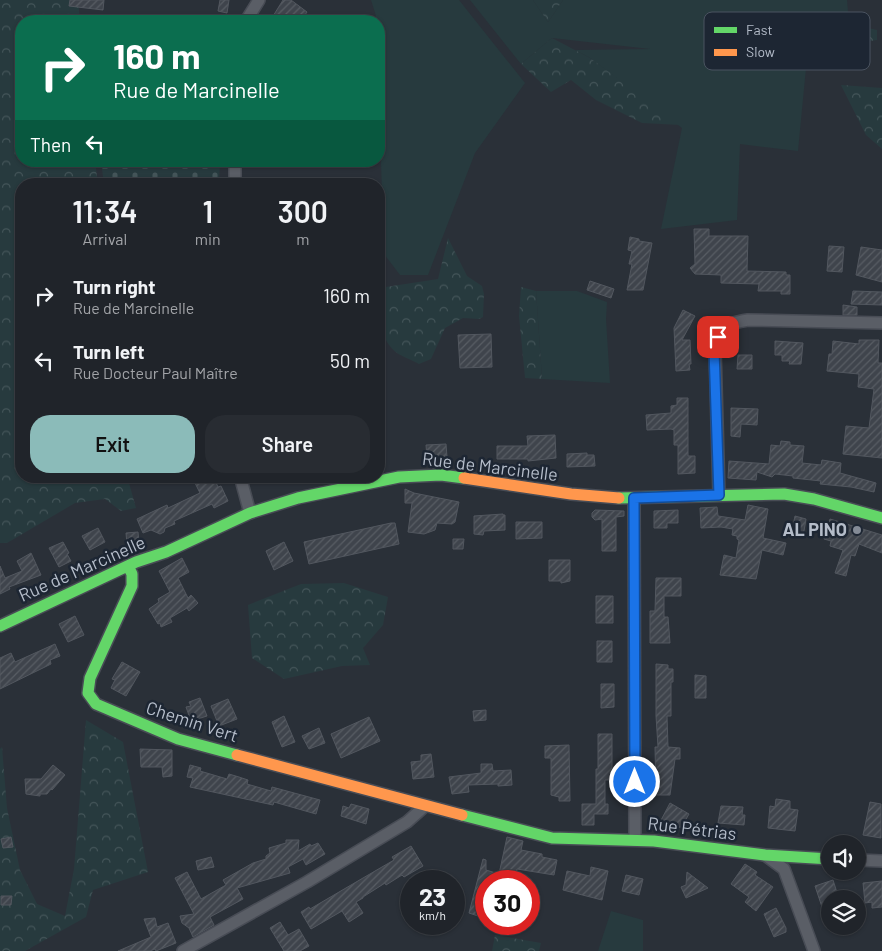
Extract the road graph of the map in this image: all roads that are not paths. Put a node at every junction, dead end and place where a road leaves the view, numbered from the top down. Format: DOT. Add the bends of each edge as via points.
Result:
graph roads {
  1 [pos="259,0"];
  2 [pos="250,15"];
  3 [pos="882,323"];
  4 [pos="385,479"];
  5 [pos="242,483"];
  6 [pos="368,483"];
  7 [pos="719,495"];
  8 [pos="634,498"];
  9 [pos="250,513"];
  10 [pos="882,518"];
  11 [pos="128,566"];
  12 [pos="0,626"];
  13 [pos="425,806"];
  14 [pos="635,840"];
  15 [pos="765,855"];
  16 [pos="821,858"];
  17 [pos="866,860"];
  18 [pos="882,861"];
  19 [pos="184,951"];
  20 [pos="814,951"];
  1 -- 2 [label="street"];
  3 -- 7 [label="street" via="748,320 732,322 724,328 714,350"];
  4 -- 8 [label="street, Rue de Marcinelle" via="419,475 454,477 579,495"];
  5 -- 9 [label="street"];
  6 -- 9 [label="street, Rue de Marcinelle" via="282,502"];
  7 -- 8 [label="street, Rue de Marcinelle"];
  7 -- 10 [label="street, Rue de Marcinelle" via="788,494"];
  8 -- 14 [label="street, Rue Pétrias"];
  9 -- 11 [label="street, Rue de Marcinelle"];
  11 -- 12 [label="street, Rue de Marcinelle"];
  11 -- 13 [label="street, Chemin Vert" via="132,586 90,678 88,687 96,704 178,739"];
  13 -- 14 [label="street, Chemin Vert" via="552,838"];
  13 -- 19 [label="street" via="407,822"];
  14 -- 15 [label="street, Rue Pétrias"];
  15 -- 16 [label="street, Rue Pétrias"];
  15 -- 20 [label="street" via="784,869"];
  17 -- 18 [label="street"];
}
